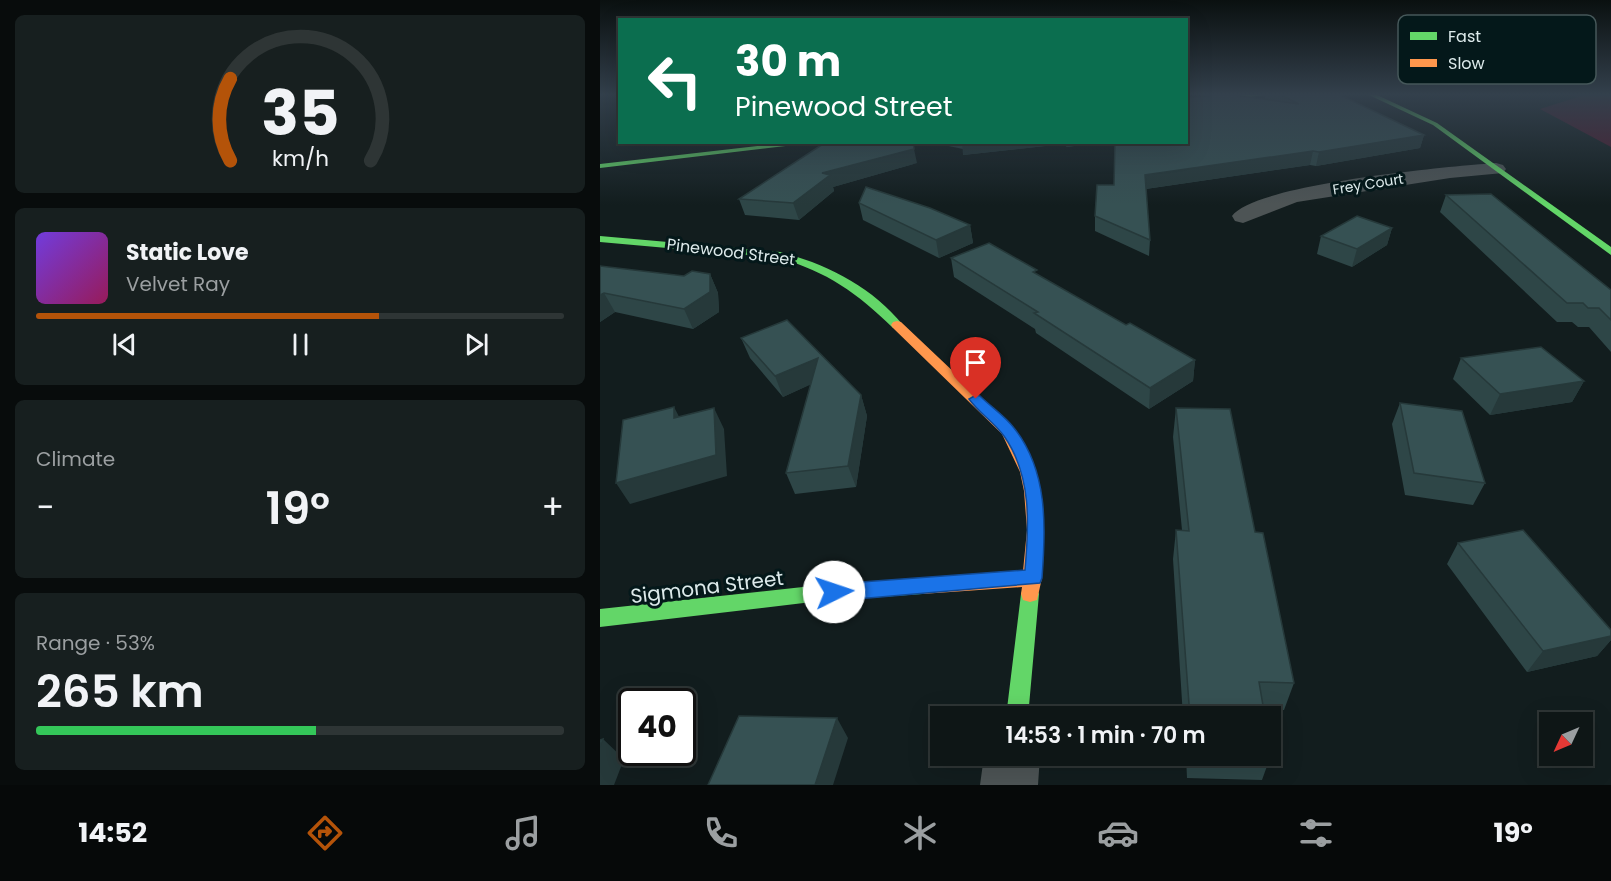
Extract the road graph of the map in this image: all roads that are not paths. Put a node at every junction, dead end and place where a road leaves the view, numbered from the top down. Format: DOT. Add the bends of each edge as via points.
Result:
graph roads {
  1 [pos="1445,132"];
  2 [pos="785,144"];
  3 [pos="738,147"];
  4 [pos="600,166"];
  5 [pos="1496,169"];
  6 [pos="1243,216"];
  7 [pos="600,239"];
  8 [pos="1611,252"];
  9 [pos="1033,578"];
  10 [pos="600,618"];
  11 [pos="1018,706"];
  12 [pos="1011,766"];
  13 [pos="1009,785"];
  1 -- 5 [label="street"];
  2 -- 3 [label="street"];
  3 -- 4 [label="street"];
  5 -- 6 [label="street, Frey Court" via="1450,172 1294,196"];
  5 -- 8 [label="street"];
  7 -- 9 [label="street, Pinewood Street" via="780,255 832,271 858,288 1008,431 1020,450 1036,507"];
  9 -- 10 [label="street, Sigmona Street" via="812,594"];
  9 -- 11 [label="street, Pinewood Street"];
  12 -- 13 [label="street"];
}
